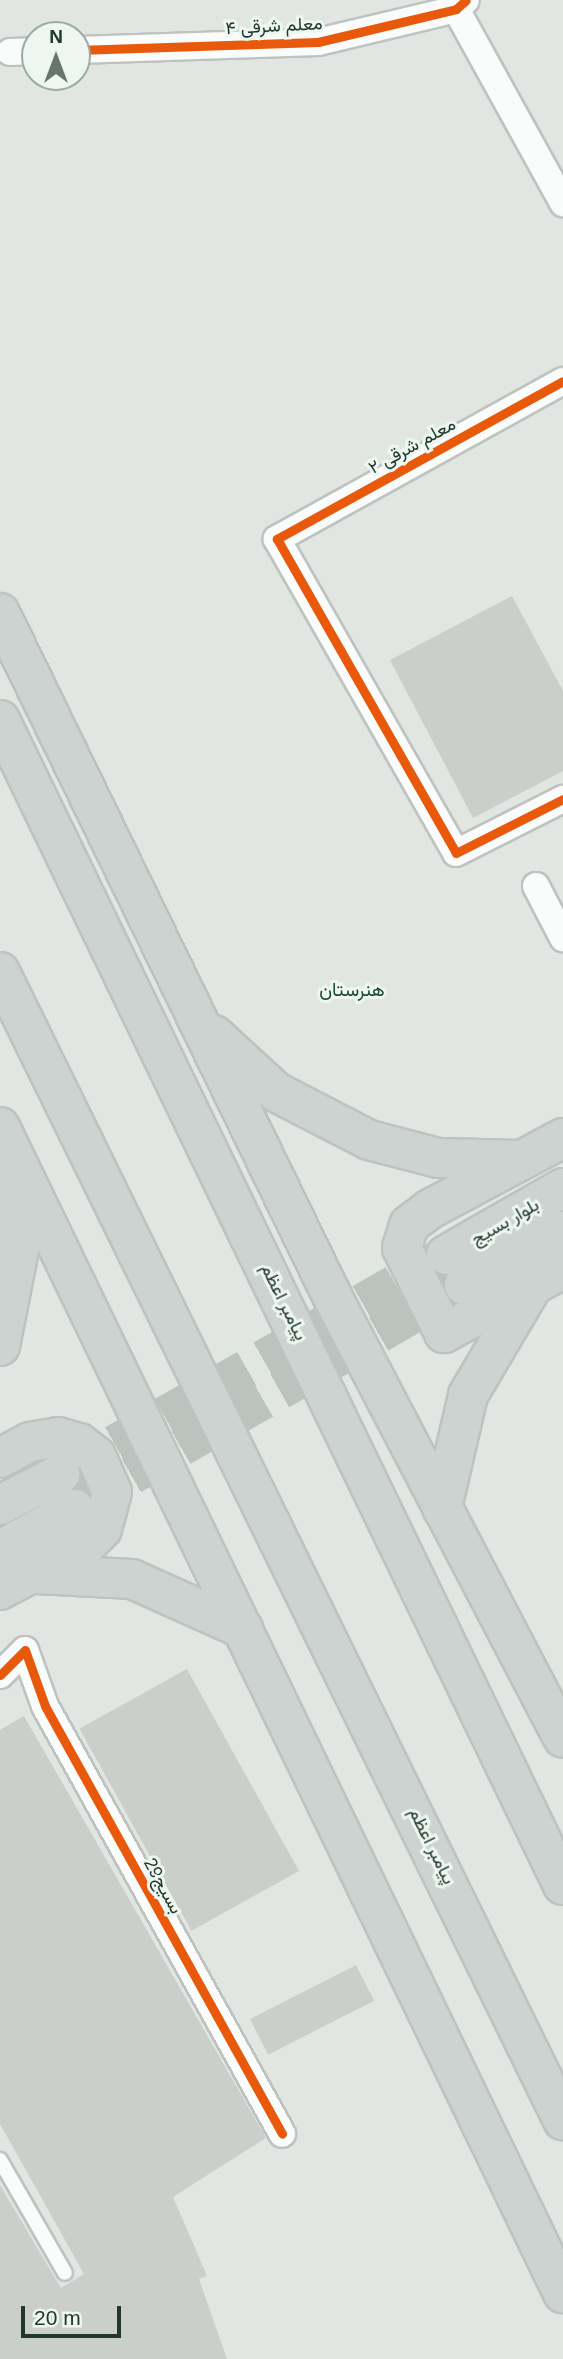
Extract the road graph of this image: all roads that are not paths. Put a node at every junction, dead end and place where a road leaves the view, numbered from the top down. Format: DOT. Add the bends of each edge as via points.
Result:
graph roads {
  1 [pos="461,4"];
  2 [pos="91,50"];
  3 [pos="563,203"];
  4 [pos="563,381"];
  5 [pos="0,613"];
  6 [pos="0,720"];
  7 [pos="563,799"];
  8 [pos="536,886"];
  9 [pos="563,938"];
  10 [pos="0,972"];
  11 [pos="198,1020"];
  12 [pos="0,1127"];
  13 [pos="563,1138"];
  14 [pos="522,1160"];
  15 [pos="19,1166"];
  16 [pos="563,1188"];
  17 [pos="563,1231"];
  18 [pos="548,1278"];
  19 [pos="0,1346"];
  20 [pos="372,1374"];
  21 [pos="330,1398"];
  22 [pos="0,1458"];
  23 [pos="0,1505"];
  24 [pos="442,1508"];
  25 [pos="0,1550"];
  26 [pos="16,1582"];
  27 [pos="243,1629"];
  28 [pos="0,1675"];
  29 [pos="563,1738"];
  30 [pos="563,1885"];
  31 [pos="563,2120"];
  32 [pos="282,2134"];
  33 [pos="0,2160"];
  34 [pos="65,2273"];
  35 [pos="563,2292"];
  1 -- 2 [label="street, معلم شرقی ۴" via="318,42"];
  1 -- 3 [label="street"];
  4 -- 7 [label="street, معلم شرقی ۲" via="277,539 456,853"];
  5 -- 11 [label="main road"];
  6 -- 21 [label="main road, پیامبر اعظم"];
  8 -- 9 [label="street"];
  10 -- 31 [label="main road, پیامبر اعظم"];
  11 -- 14 [label="main road" via="275,1092 369,1140 438,1158"];
  11 -- 20 [label="main road"];
  12 -- 15 [label="main road"];
  13 -- 14 [label="main road"];
  14 -- 18 [label="main road" via="408,1224 402,1248 444,1333"];
  15 -- 19 [label="main road" via="19,1250"];
  15 -- 27 [label="main road"];
  16 -- 17 [label="main road, بلوار بسیج" via="455,1270"];
  18 -- 24 [label="main road" via="468,1395"];
  20 -- 21 [label="main road"];
  20 -- 24 [label="main road"];
  21 -- 30 [label="main road, پیامبر اعظم"];
  22 -- 26 [label="main road" via="30,1442 58,1437 96,1456 108,1474 112,1492 102,1529"];
  23 -- 25 [label="main road" via="67,1492"];
  24 -- 29 [label="main road"];
  26 -- 27 [label="main road" via="132,1579"];
  27 -- 35 [label="main road"];
  28 -- 32 [label="street, بسیج29" via="24,1650 46,1706"];
  33 -- 34 [label="lane"];
}
